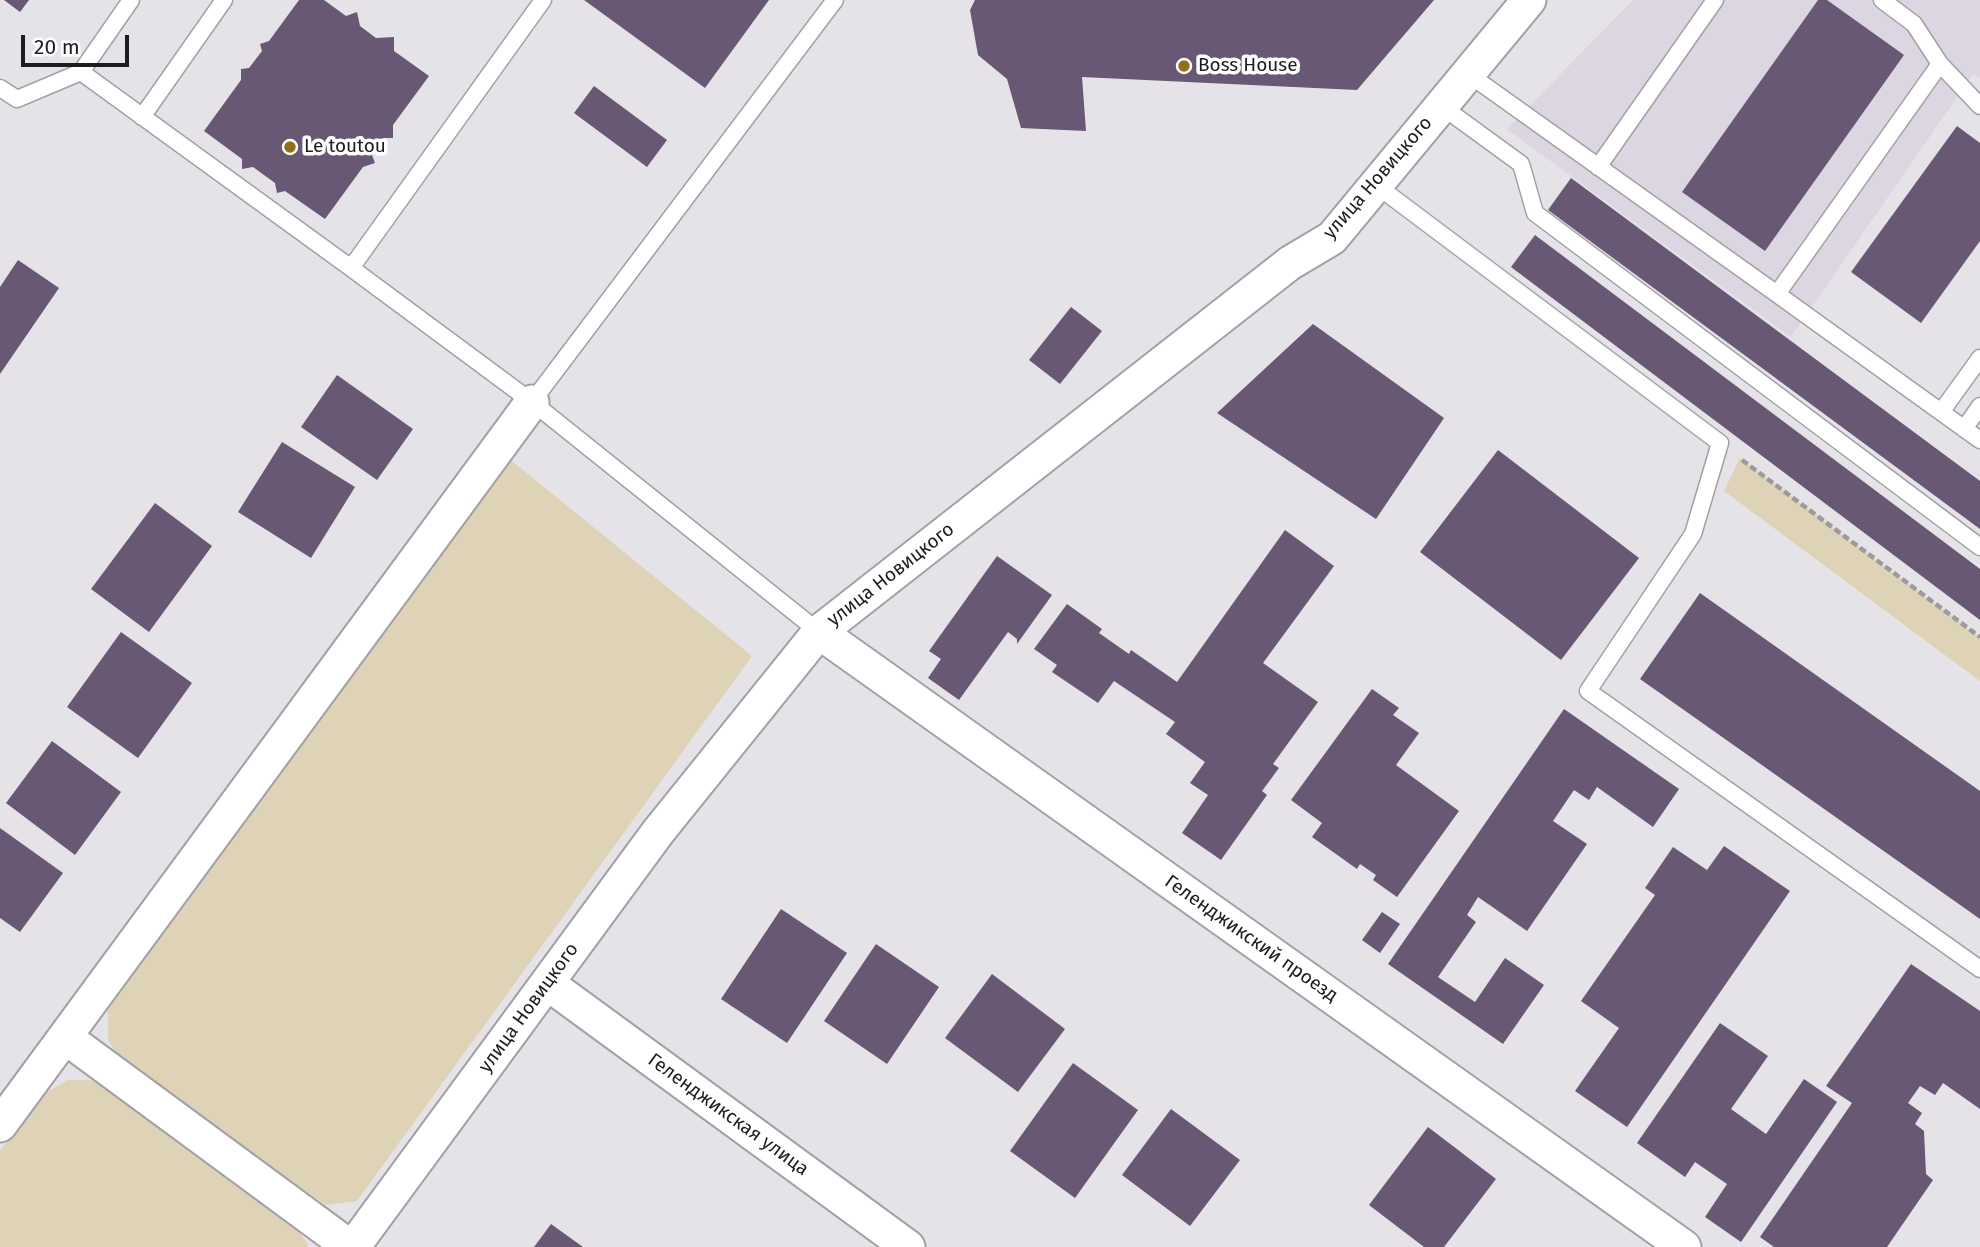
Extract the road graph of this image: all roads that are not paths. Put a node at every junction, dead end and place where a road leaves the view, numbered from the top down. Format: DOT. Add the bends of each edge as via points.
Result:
graph roads {
  1 [pos="131,0"];
  2 [pos="224,0"];
  3 [pos="543,0"];
  4 [pos="835,0"];
  5 [pos="1529,0"];
  6 [pos="1715,0"];
  7 [pos="1882,0"];
  8 [pos="1940,64"];
  9 [pos="81,72"];
  10 [pos="1467,73"];
  11 [pos="0,88"];
  12 [pos="1440,105"];
  13 [pos="1980,106"];
  14 [pos="142,117"];
  15 [pos="1598,167"];
  16 [pos="1376,185"];
  17 [pos="341,260"];
  18 [pos="1777,294"];
  19 [pos="1980,359"];
  20 [pos="532,402"];
  21 [pos="1980,406"];
  22 [pos="1941,412"];
  23 [pos="1964,429"];
  24 [pos="1980,440"];
  25 [pos="1980,547"];
  26 [pos="819,632"];
  27 [pos="1980,969"];
  28 [pos="547,983"];
  29 [pos="65,1037"];
  30 [pos="0,1125"];
  31 [pos="352,1247"];
  32 [pos="908,1247"];
  33 [pos="1684,1247"];
  1 -- 9 [label="lane"];
  2 -- 14 [label="lane"];
  3 -- 17 [label="lane" via="351,268"];
  4 -- 20 [label="lane"];
  5 -- 10 [label="street, улица Новицкого"];
  6 -- 15 [label="lane"];
  7 -- 8 [label="lane" via="1914,24"];
  8 -- 13 [label="lane"];
  8 -- 18 [label="lane"];
  9 -- 11 [label="lane" via="17,99"];
  9 -- 14 [label="lane"];
  10 -- 12 [label="street, улица Новицкого"];
  10 -- 15 [label="lane"];
  12 -- 16 [label="street, улица Новицкого"];
  12 -- 25 [label="lane" via="1521,164 1535,213"];
  14 -- 17 [label="lane"];
  15 -- 18 [label="lane"];
  16 -- 26 [label="street, улица Новицкого" via="1332,238 1290,263"];
  16 -- 27 [label="lane" via="1720,443 1693,534 1588,691"];
  17 -- 20 [label="lane"];
  18 -- 22 [label="lane"];
  19 -- 22 [label="lane"];
  20 -- 26 [label="lane"];
  20 -- 29 [label="street"];
  21 -- 23 [label="lane"];
  22 -- 23 [label="lane"];
  23 -- 24 [label="lane"];
  26 -- 28 [label="street, улица Новицкого" via="658,832"];
  26 -- 33 [label="street, Геленджикский проезд"];
  28 -- 31 [label="street, улица Новицкого"];
  28 -- 32 [label="street, Геленджикская улица"];
  29 -- 30 [label="street"];
  29 -- 31 [label="street"];
}
